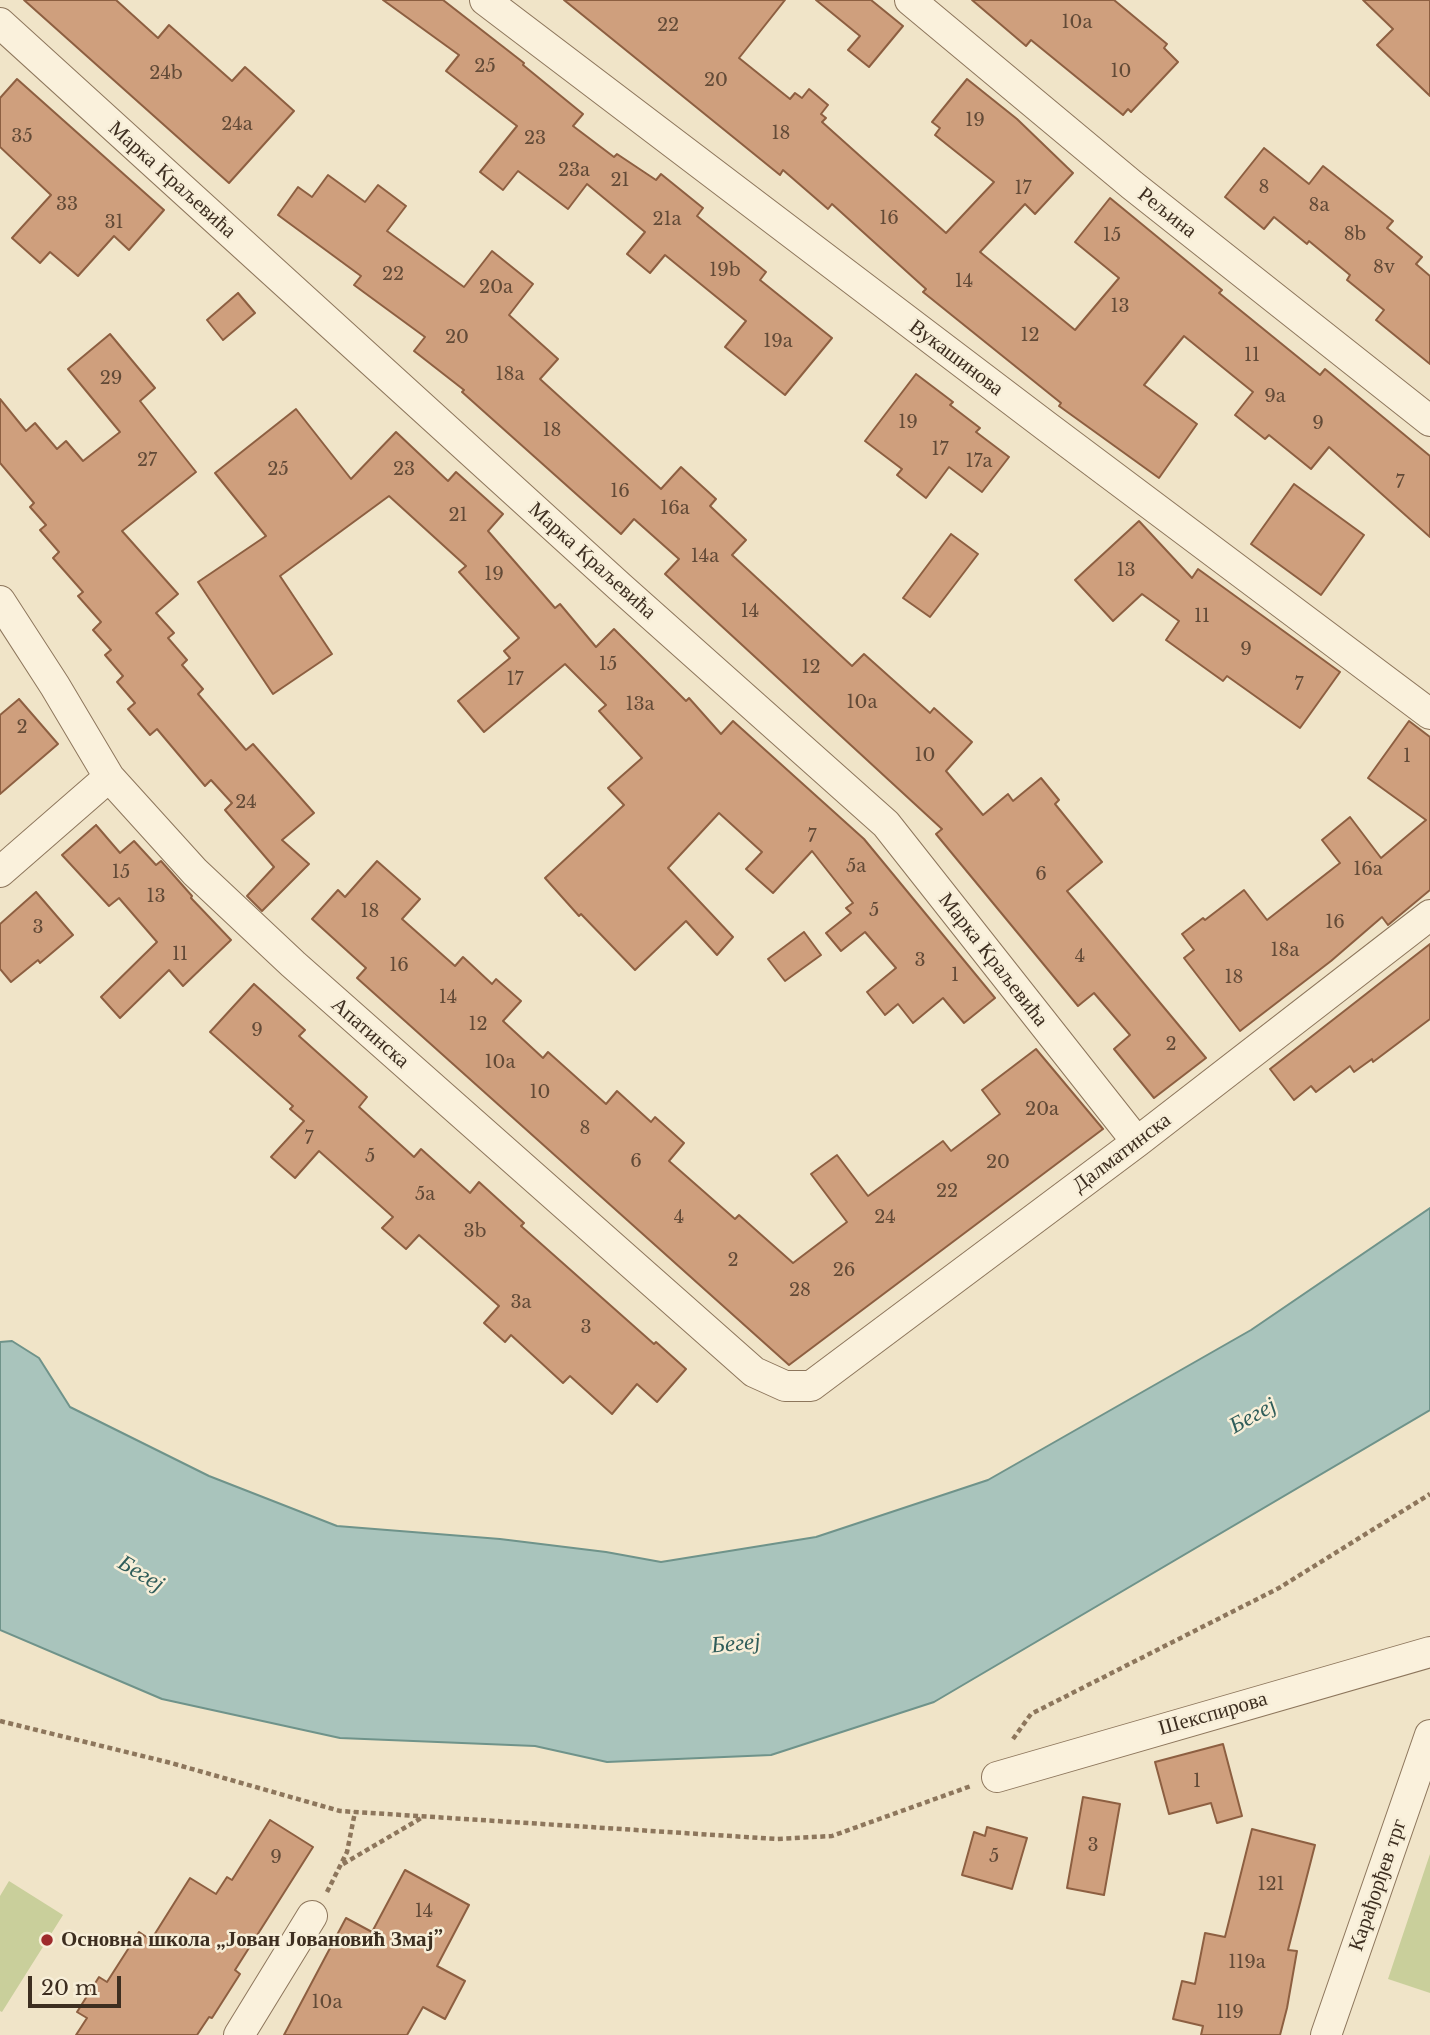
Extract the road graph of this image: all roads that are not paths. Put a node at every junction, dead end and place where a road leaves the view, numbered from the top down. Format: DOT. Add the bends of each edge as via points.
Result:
graph roads {
  1 [pos="485,0"];
  2 [pos="909,0"];
  3 [pos="0,23"];
  4 [pos="1430,421"];
  5 [pos="0,601"];
  6 [pos="1430,714"];
  7 [pos="109,777"];
  8 [pos="0,872"];
  9 [pos="1430,915"];
  10 [pos="1137,1142"];
  11 [pos="811,1386"];
  12 [pos="1430,1652"];
  13 [pos="1430,1735"];
  14 [pos="997,1777"];
  15 [pos="312,1916"];
  16 [pos="239,2035"];
  17 [pos="1326,2035"];
  1 -- 6 [label="street, Вукашинова"];
  2 -- 4 [label="street, Рељина" via="1132,185"];
  3 -- 10 [label="street, Марка Краљевића" via="886,824"];
  5 -- 7 [label="street, Апатинска"];
  7 -- 8 [label="street"];
  7 -- 11 [label="street, Апатинска" via="238,914 754,1372 785,1386"];
  9 -- 10 [label="street, Далматинска"];
  10 -- 11 [label="street, Далматинска"];
  12 -- 14 [label="street, Шекспирова"];
  13 -- 17 [label="street, Карађорђев трг"];
  15 -- 16 [label="street"];
}
